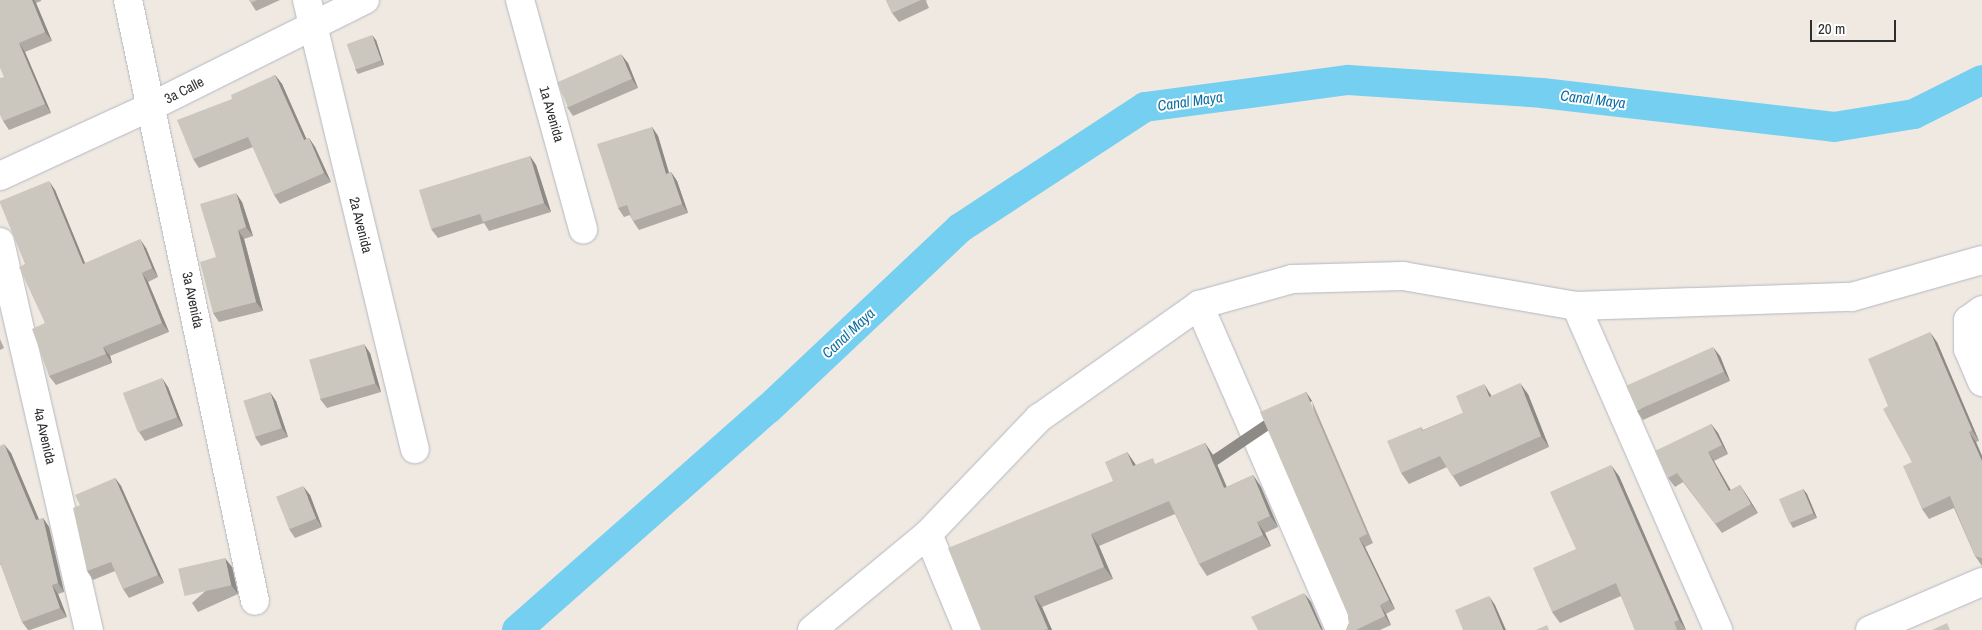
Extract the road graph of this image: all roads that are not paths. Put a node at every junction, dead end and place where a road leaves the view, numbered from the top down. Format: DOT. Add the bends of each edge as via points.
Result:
graph roads {
  1 [pos="128,0"];
  2 [pos="365,0"];
  3 [pos="520,0"];
  4 [pos="310,12"];
  5 [pos="152,106"];
  6 [pos="0,176"];
  7 [pos="584,229"];
  8 [pos="0,242"];
  9 [pos="1982,260"];
  10 [pos="1199,304"];
  11 [pos="1576,306"];
  12 [pos="1982,310"];
  13 [pos="1982,382"];
  14 [pos="415,449"];
  15 [pos="928,534"];
  16 [pos="1982,582"];
  17 [pos="255,601"];
  18 [pos="89,630"];
  19 [pos="812,630"];
  20 [pos="968,630"];
  21 [pos="1340,630"];
  22 [pos="1718,630"];
  23 [pos="1870,630"];
  1 -- 5 [label="street, 3a Avenida"];
  2 -- 4 [label="street, 3a Calle"];
  3 -- 7 [label="street, 1a Avenida"];
  4 -- 5 [label="street, 3a Calle"];
  4 -- 14 [label="street, 2a Avenida"];
  5 -- 6 [label="street, 3a Calle"];
  5 -- 17 [label="street, 3a Avenida"];
  8 -- 18 [label="street, 4a Avenida"];
  9 -- 11 [label="street" via="1852,297"];
  10 -- 11 [label="street" via="1292,279 1403,276"];
  10 -- 15 [label="street" via="1039,418"];
  10 -- 21 [label="street"];
  11 -- 22 [label="street"];
  12 -- 13 [label="street" via="1968,320 1968,349"];
  15 -- 19 [label="street"];
  15 -- 20 [label="street"];
  16 -- 23 [label="street"];
}
